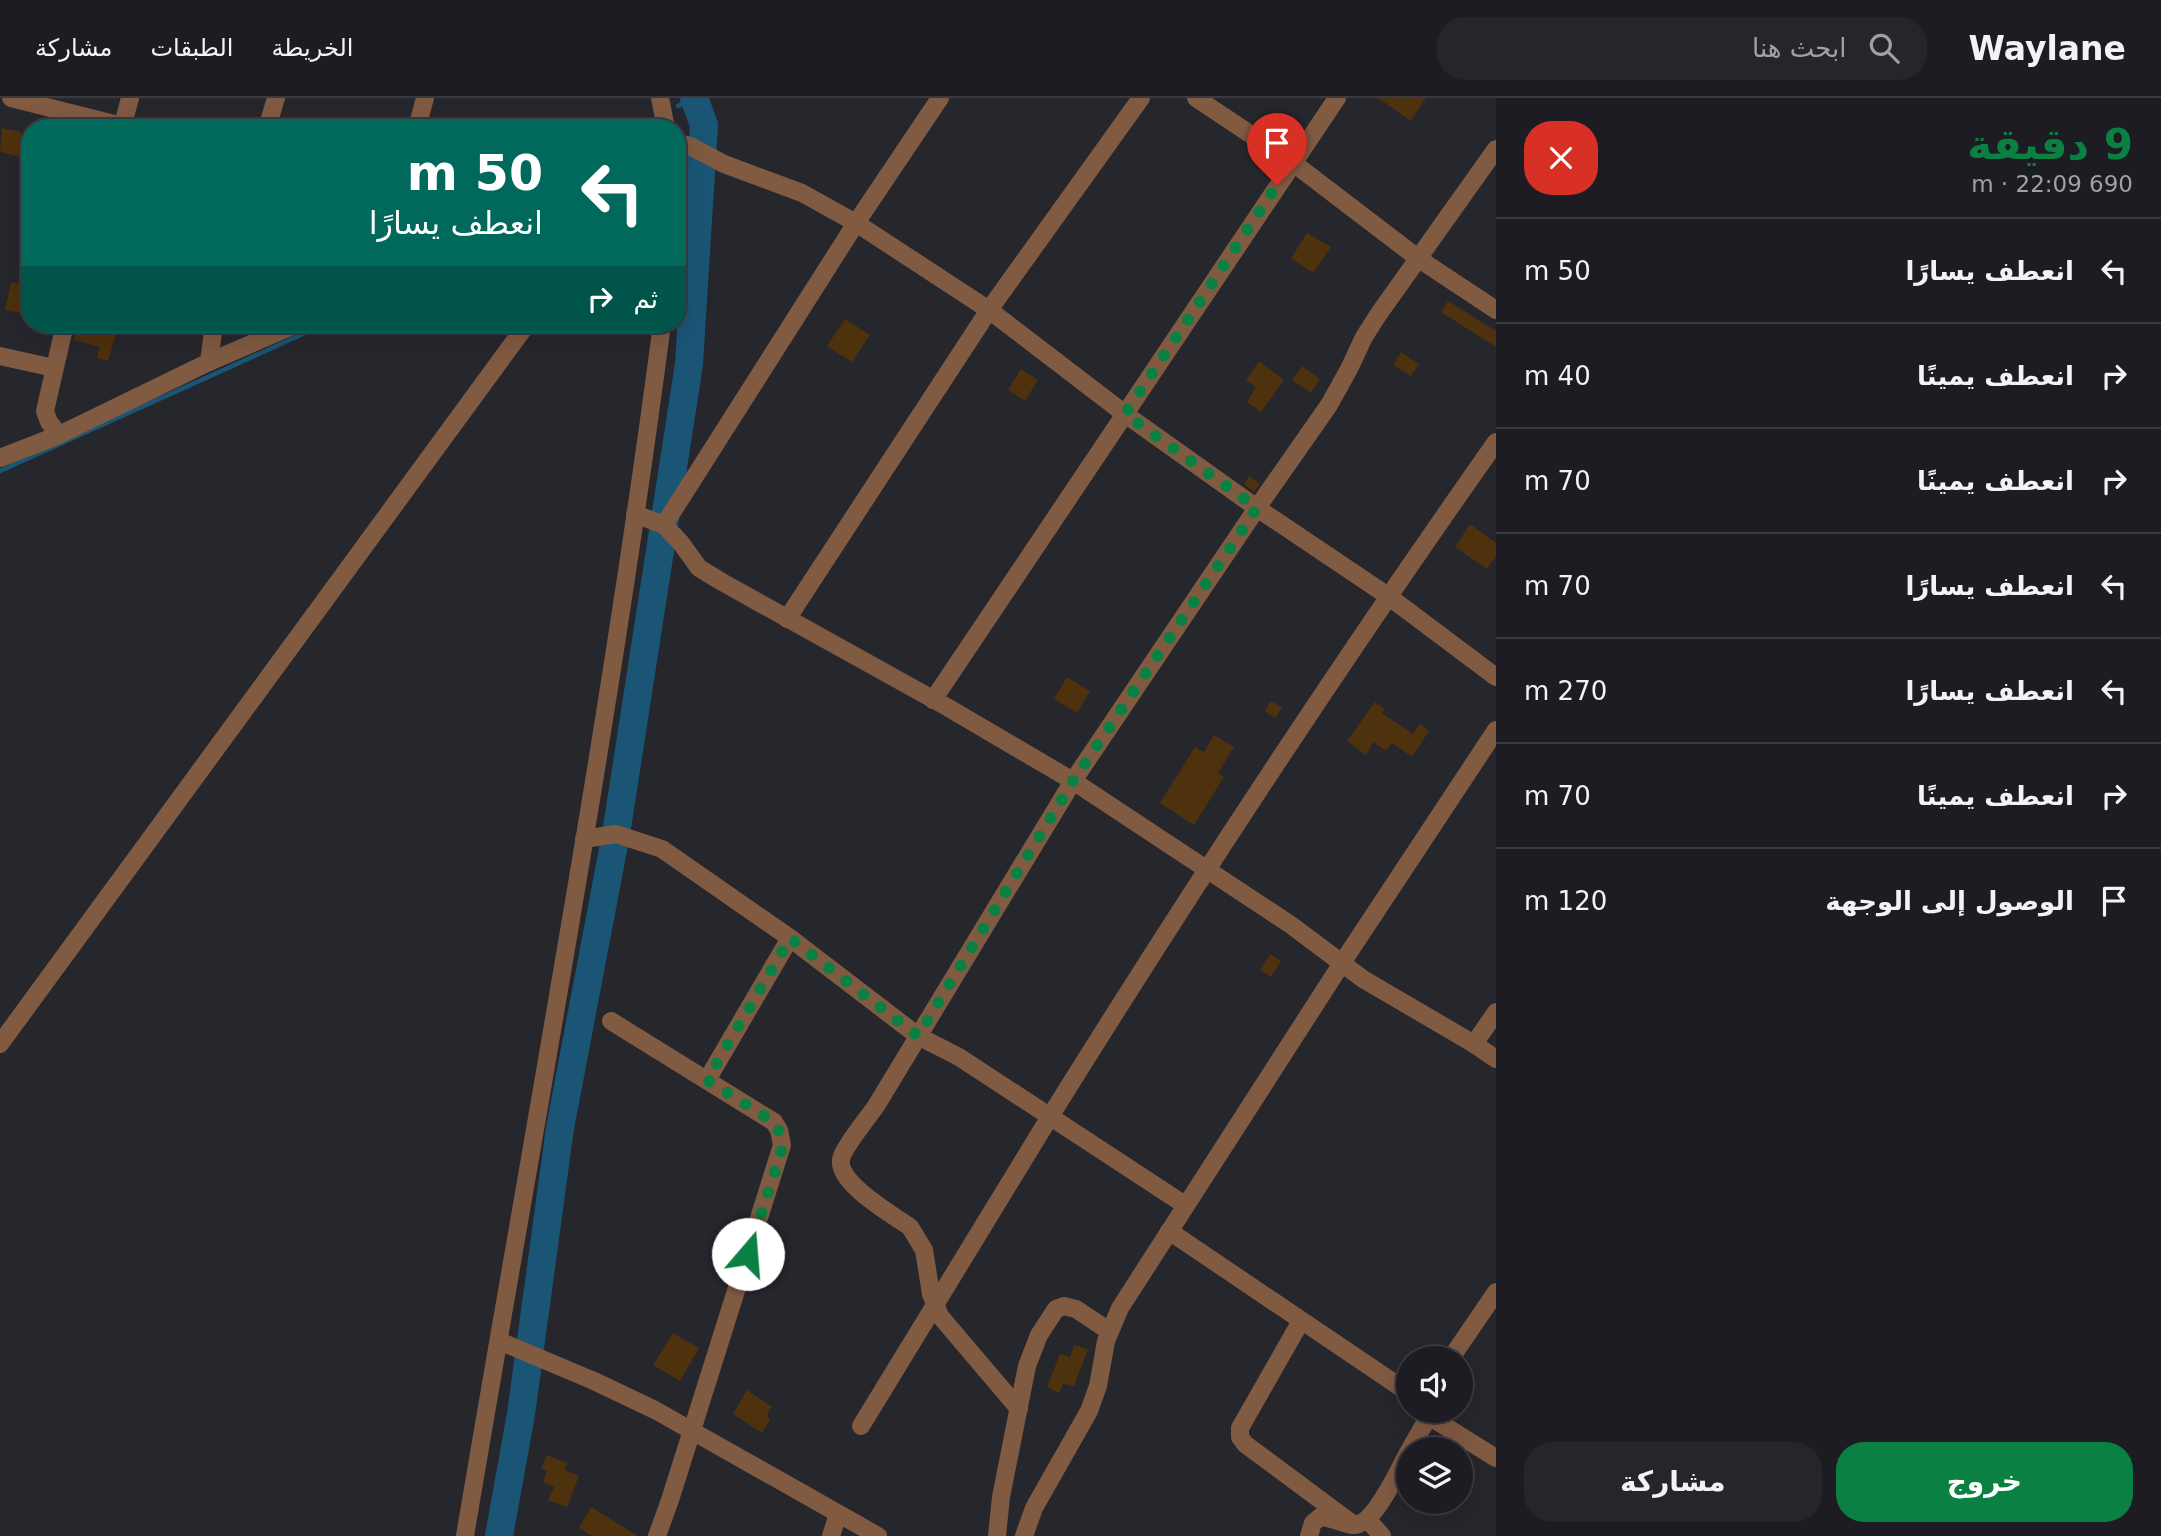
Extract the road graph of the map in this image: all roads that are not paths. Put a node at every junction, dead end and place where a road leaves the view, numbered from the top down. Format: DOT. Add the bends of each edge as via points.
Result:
graph roads {
  1 [pos="12,98"];
  2 [pos="130,98"];
  3 [pos="276,98"];
  4 [pos="425,98"];
  5 [pos="660,98"];
  6 [pos="1141,98"];
  7 [pos="1196,98"];
  8 [pos="1337,98"];
  9 [pos="931,101"];
  10 [pos="93,119"];
  11 [pos="126,119"];
  12 [pos="270,119"];
  13 [pos="419,119"];
  14 [pos="664,119"];
  15 [pos="686,145"];
  16 [pos="1496,149"];
  17 [pos="1293,162"];
  18 [pos="856,223"];
  19 [pos="1419,259"];
  20 [pos="989,310"];
  21 [pos="1496,310"];
  22 [pos="63,333"];
  23 [pos="213,333"];
  24 [pos="276,333"];
  25 [pos="520,333"];
  26 [pos="661,333"];
  27 [pos="0,356"];
  28 [pos="209,362"];
  29 [pos="54,368"];
  30 [pos="1125,414"];
  31 [pos="59,435"];
  32 [pos="1496,442"];
  33 [pos="0,458"];
  34 [pos="1257,508"];
  35 [pos="635,514"];
  36 [pos="664,525"];
  37 [pos="1388,596"];
  38 [pos="787,619"];
  39 [pos="1496,677"];
  40 [pos="933,700"];
  41 [pos="1496,730"];
  42 [pos="1073,781"];
  43 [pos="584,839"];
  44 [pos="1208,868"];
  45 [pos="790,938"];
  46 [pos="1342,963"];
  47 [pos="1496,1012"];
  48 [pos="611,1021"];
  49 [pos="918,1036"];
  50 [pos="0,1044"];
  51 [pos="1475,1044"];
  52 [pos="1496,1059"];
  53 [pos="707,1080"];
  54 [pos="1050,1116"];
  55 [pos="1185,1205"];
  56 [pos="1168,1231"];
  57 [pos="1496,1292"];
  58 [pos="935,1306"];
  59 [pos="1301,1321"];
  60 [pos="1109,1331"];
  61 [pos="499,1342"];
  62 [pos="1459,1346"];
  63 [pos="1396,1385"];
  64 [pos="1019,1409"];
  65 [pos="1443,1423"];
  66 [pos="861,1426"];
  67 [pos="692,1431"];
  68 [pos="1496,1458"];
  69 [pos="1396,1473"];
  70 [pos="838,1514"];
  71 [pos="1361,1522"];
  72 [pos="465,1536"];
  73 [pos="657,1536"];
  74 [pos="831,1536"];
  75 [pos="878,1536"];
  76 [pos="997,1536"];
  77 [pos="1024,1536"];
  78 [pos="1309,1536"];
  79 [pos="1382,1536"];
  1 -- 10 [label="street"];
  2 -- 11 [label="street"];
  3 -- 12 [label="street"];
  4 -- 13 [label="street"];
  5 -- 14 [label="street"];
  6 -- 20 [label="street"];
  7 -- 17 [label="street"];
  8 -- 17 [label="street"];
  9 -- 18 [label="street"];
  15 -- 18 [label="street" via="802,194"];
  16 -- 19 [label="street"];
  17 -- 19 [label="street"];
  17 -- 30 [label="street"];
  18 -- 20 [label="street"];
  18 -- 36 [label="street"];
  19 -- 21 [label="street"];
  19 -- 34 [label="street" via="1364,337 1329,405"];
  20 -- 30 [label="street"];
  20 -- 38 [label="street"];
  22 -- 29 [label="street"];
  23 -- 28 [label="street"];
  24 -- 28 [label="street"];
  25 -- 50 [label="street"];
  26 -- 35 [label="street"];
  27 -- 29 [label="street"];
  28 -- 31 [label="street"];
  29 -- 31 [label="street" via="46,411"];
  30 -- 34 [label="street"];
  30 -- 40 [label="street"];
  31 -- 33 [label="street"];
  32 -- 37 [label="street"];
  34 -- 37 [label="street"];
  34 -- 42 [label="street"];
  35 -- 36 [label="street"];
  35 -- 43 [label="street"];
  36 -- 38 [label="street" via="699,568"];
  37 -- 39 [label="street"];
  37 -- 44 [label="street"];
  38 -- 40 [label="street"];
  40 -- 42 [label="street"];
  41 -- 46 [label="street"];
  42 -- 44 [label="street"];
  42 -- 49 [label="street"];
  43 -- 45 [label="street" via="616,834 662,849"];
  43 -- 61 [label="street"];
  44 -- 46 [label="street"];
  44 -- 54 [label="street"];
  45 -- 49 [label="street"];
  45 -- 53 [label="street"];
  46 -- 51 [label="street"];
  46 -- 55 [label="street"];
  47 -- 51 [label="street"];
  48 -- 53 [label="street"];
  49 -- 54 [label="street"];
  49 -- 58 [label="street" via="841,1157 841,1167 851,1184 916,1234 927,1259"];
  51 -- 52 [label="street"];
  53 -- 67 [label="street" via="774,1122 782,1145"];
  54 -- 55 [label="street"];
  54 -- 58 [label="street"];
  55 -- 56 [label="street"];
  56 -- 59 [label="street"];
  56 -- 60 [label="street"];
  57 -- 62 [label="street"];
  58 -- 64 [label="street"];
  58 -- 66 [label="street"];
  59 -- 63 [label="street"];
  59 -- 71 [label="street" via="1240,1429 1240,1437"];
  60 -- 64 [label="street" via="1076,1309 1056,1309 1032,1350"];
  60 -- 77 [label="street" via="1089,1411 1034,1508"];
  61 -- 67 [label="street" via="625,1395"];
  61 -- 72 [label="street"];
  64 -- 76 [label="street"];
  65 -- 68 [label="street"];
  67 -- 70 [label="street"];
  67 -- 73 [label="street"];
  69 -- 71 [label="street" via="1373,1514"];
  70 -- 74 [label="street"];
  70 -- 75 [label="street"];
  71 -- 78 [label="street" via="1320,1517"];
  71 -- 79 [label="street"];
}
